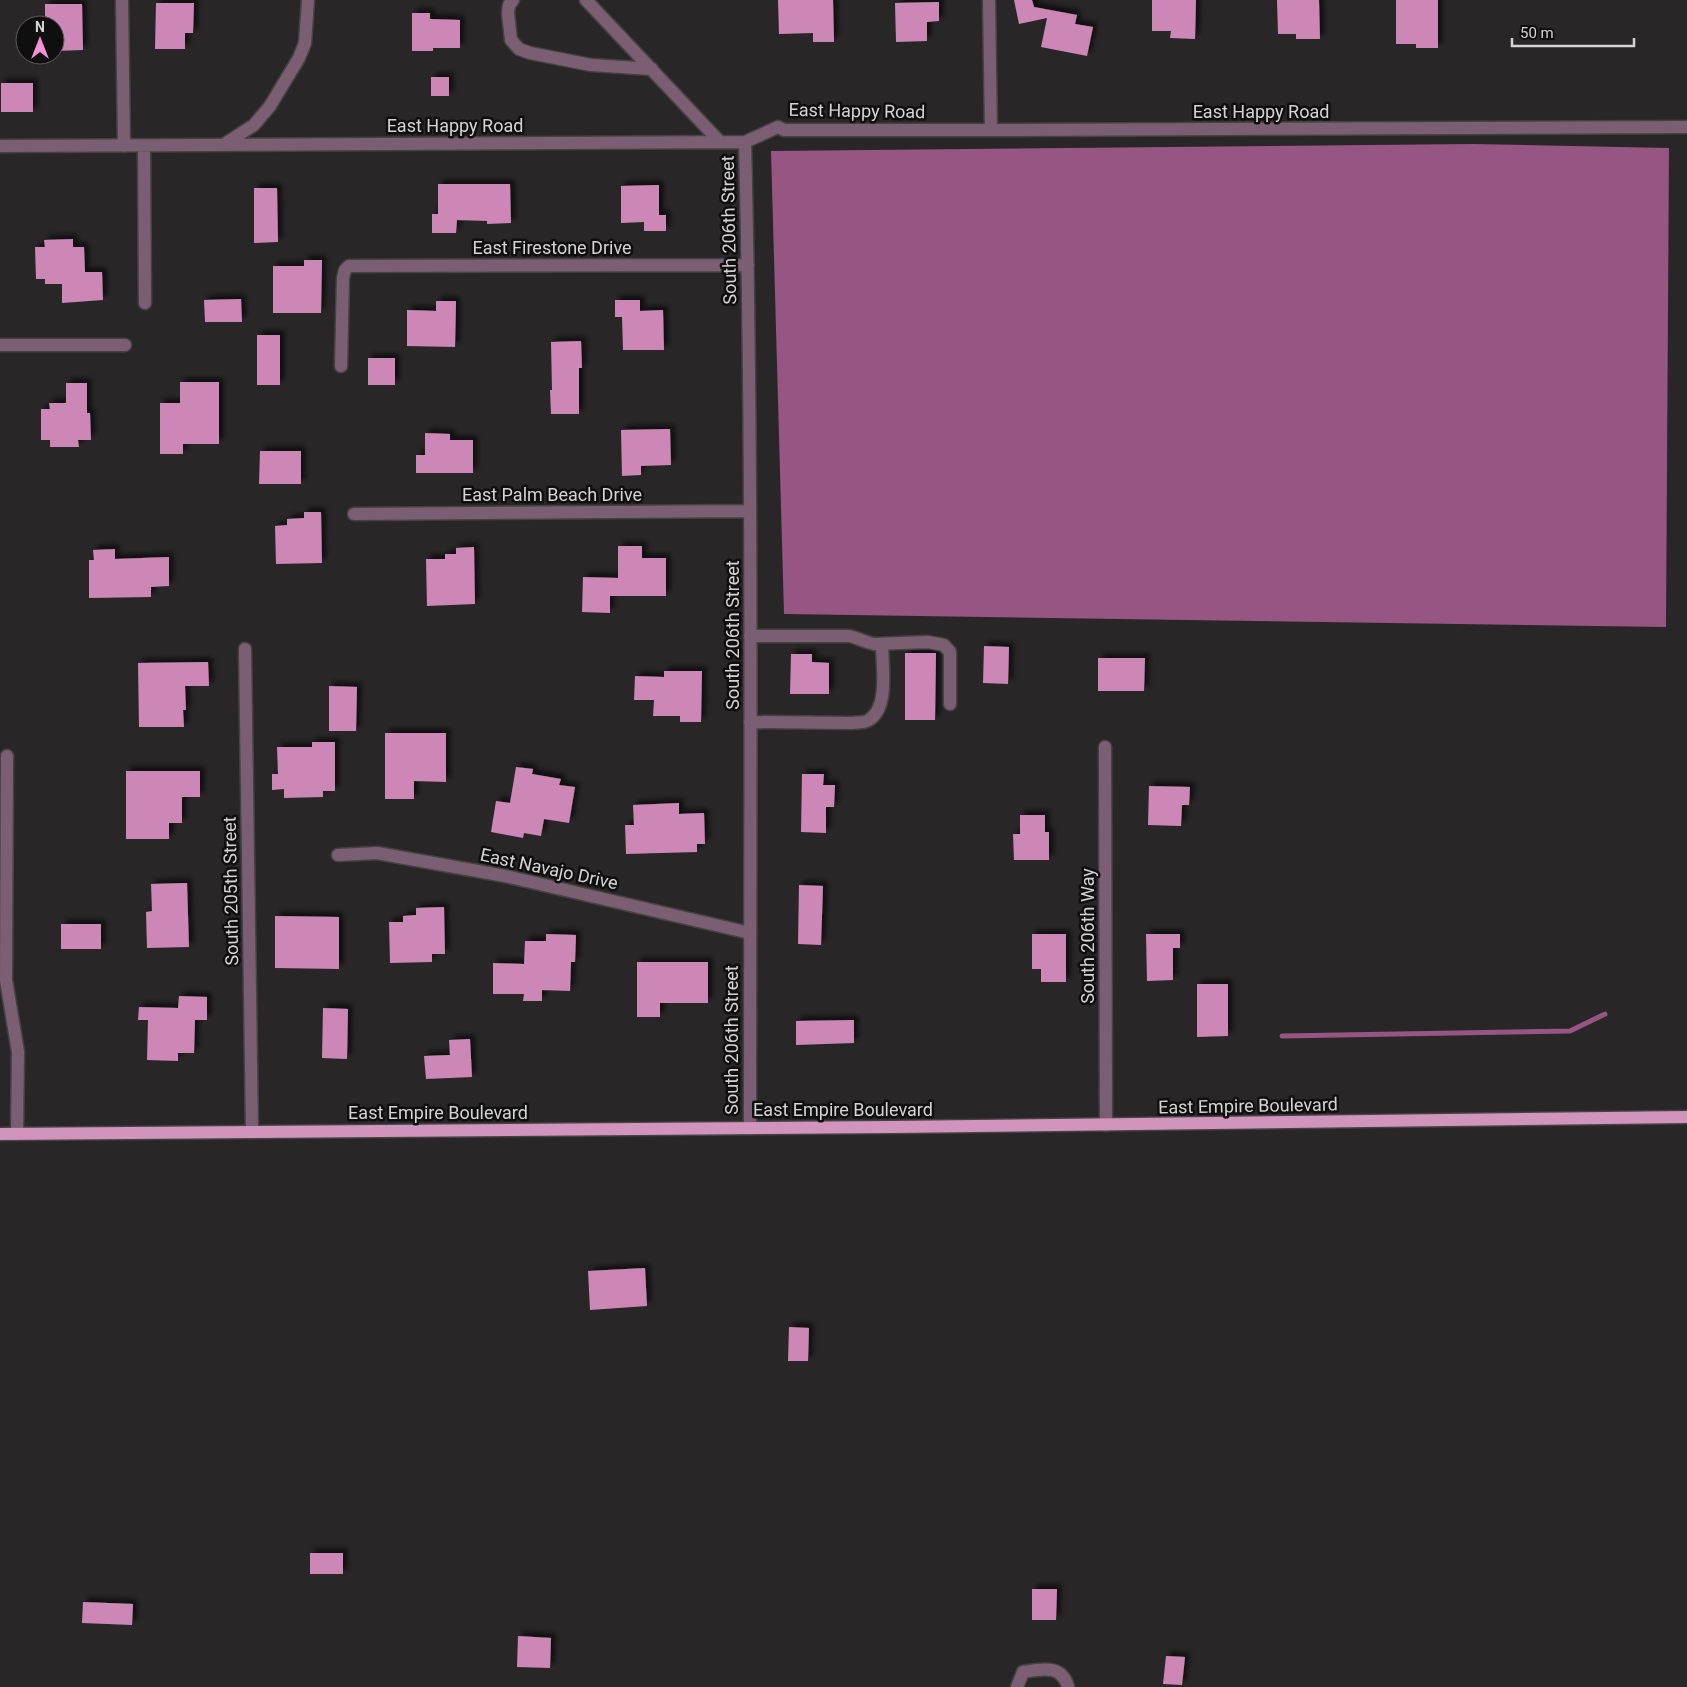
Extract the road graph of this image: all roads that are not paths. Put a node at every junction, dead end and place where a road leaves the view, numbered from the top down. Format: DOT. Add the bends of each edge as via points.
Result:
graph roads {
  1 [pos="122,0"];
  2 [pos="308,0"];
  3 [pos="514,0"];
  4 [pos="586,0"];
  5 [pos="990,0"];
  6 [pos="652,69"];
  7 [pos="1687,127"];
  8 [pos="991,130"];
  9 [pos="720,142"];
  10 [pos="745,142"];
  11 [pos="223,145"];
  12 [pos="0,146"];
  13 [pos="124,146"];
  14 [pos="144,146"];
  15 [pos="748,265"];
  16 [pos="145,303"];
  17 [pos="0,345"];
  18 [pos="125,345"];
  19 [pos="341,366"];
  20 [pos="750,511"];
  21 [pos="354,514"];
  22 [pos="750,636"];
  23 [pos="882,644"];
  24 [pos="245,649"];
  25 [pos="950,704"];
  26 [pos="750,722"];
  27 [pos="1105,747"];
  28 [pos="8,756"];
  29 [pos="338,855"];
  30 [pos="750,933"];
  31 [pos="1687,1117"];
  32 [pos="1106,1125"];
  33 [pos="750,1128"];
  34 [pos="252,1132"];
  35 [pos="0,1134"];
  36 [pos="17,1134"];
  37 [pos="1017,1687"];
  38 [pos="1068,1687"];
  1 -- 13 [label="street"];
  2 -- 11 [label="street" via="305,43 299,58 270,106 254,125"];
  3 -- 6 [label="street" via="508,13 511,40 519,49 591,65"];
  4 -- 6 [label="street"];
  5 -- 8 [label="street"];
  6 -- 9 [label="street"];
  7 -- 8 [label="street, East Happy Road"];
  8 -- 10 [label="street, East Happy Road" via="784,130 778,126"];
  9 -- 10 [label="street, East Happy Road"];
  9 -- 11 [label="street, East Happy Road"];
  10 -- 15 [label="street, South 206th Street"];
  11 -- 14 [label="street, East Happy Road"];
  12 -- 13 [label="street, East Happy Road"];
  13 -- 14 [label="street, East Happy Road"];
  14 -- 16 [label="street"];
  15 -- 19 [label="street, East Firestone Drive" via="349,266 344,270 343,278"];
  15 -- 20 [label="street, South 206th Street"];
  17 -- 18 [label="street"];
  20 -- 21 [label="street, East Palm Beach Drive"];
  20 -- 22 [label="street, South 206th Street"];
  22 -- 23 [label="street" via="849,636"];
  22 -- 26 [label="street, South 206th Street"];
  23 -- 25 [label="street" via="928,642 944,645 950,652"];
  23 -- 26 [label="street" via="883,701 868,721"];
  24 -- 34 [label="street, South 205th Street"];
  26 -- 30 [label="street, South 206th Street"];
  27 -- 32 [label="street, South 206th Way"];
  28 -- 36 [label="street" via="6,980 18,1052"];
  29 -- 30 [label="street, East Navajo Drive" via="377,853 505,876"];
  30 -- 33 [label="street, South 206th Street"];
  31 -- 32 [label="main road, East Empire Boulevard"];
  32 -- 33 [label="main road, East Empire Boulevard"];
  33 -- 34 [label="main road, East Empire Boulevard"];
  34 -- 36 [label="main road, East Empire Boulevard"];
  35 -- 36 [label="main road, East Empire Boulevard"];
  37 -- 38 [label="street" via="1023,1672 1044,1668 1060,1672"];
}
